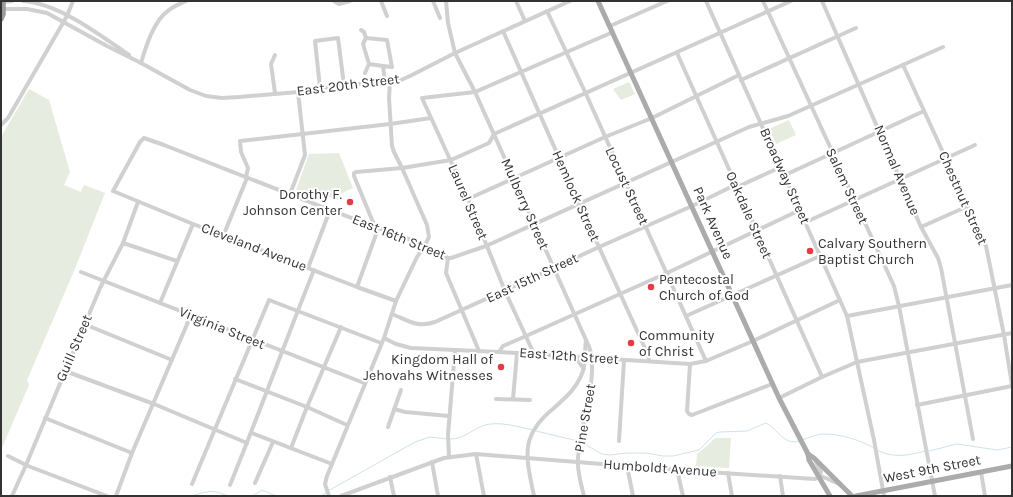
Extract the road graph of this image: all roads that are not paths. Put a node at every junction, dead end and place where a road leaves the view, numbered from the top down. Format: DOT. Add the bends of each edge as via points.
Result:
graph roads {
  1 [pos="3,1"];
  2 [pos="12,1"];
  3 [pos="23,1"];
  4 [pos="73,1"];
  5 [pos="186,1"];
  6 [pos="334,1"];
  7 [pos="350,1"];
  8 [pos="381,1"];
  9 [pos="433,1"];
  10 [pos="446,1"];
  11 [pos="516,1"];
  12 [pos="570,1"];
  13 [pos="598,1"];
  14 [pos="667,1"];
  15 [pos="706,1"];
  16 [pos="762,1"];
  17 [pos="791,1"];
  18 [pos="822,1"];
  19 [pos="2,9"];
  20 [pos="547,11"];
  21 [pos="767,11"];
  22 [pos="67,16"];
  23 [pos="387,16"];
  24 [pos="440,18"];
  25 [pos="1,19"];
  26 [pos="63,21"];
  27 [pos="525,21"];
  28 [pos="610,26"];
  29 [pos="856,28"];
  30 [pos="361,30"];
  31 [pos="503,31"];
  32 [pos="612,32"];
  33 [pos="721,32"];
  34 [pos="838,36"];
  35 [pos="366,38"];
  36 [pos="943,47"];
  37 [pos="566,52"];
  38 [pos="455,53"];
  39 [pos="677,53"];
  40 [pos="275,55"];
  41 [pos="788,59"];
  42 [pos="141,63"];
  43 [pos="369,64"];
  44 [pos="903,65"];
  45 [pos="383,66"];
  46 [pos="521,72"];
  47 [pos="366,73"];
  48 [pos="632,73"];
  49 [pos="739,75"];
  50 [pos="741,80"];
  51 [pos="385,82"];
  52 [pos="390,82"];
  53 [pos="344,85"];
  54 [pos="860,85"];
  55 [pos="320,88"];
  56 [pos="298,92"];
  57 [pos="475,92"];
  58 [pos="275,93"];
  59 [pos="586,94"];
  60 [pos="695,96"];
  61 [pos="811,107"];
  62 [pos="924,112"];
  63 [pos="540,114"];
  64 [pos="431,118"];
  65 [pos="652,118"];
  66 [pos="390,124"];
  67 [pos="762,124"];
  68 [pos="1,125"];
  69 [pos="880,132"];
  70 [pos="303,134"];
  71 [pos="494,134"];
  72 [pos="605,137"];
  73 [pos="717,141"];
  74 [pos="975,145"];
  75 [pos="832,154"];
  76 [pos="558,158"];
  77 [pos="946,158"];
  78 [pos="451,160"];
  79 [pos="672,162"];
  80 [pos="402,168"];
  81 [pos="781,168"];
  82 [pos="785,176"];
  83 [pos="246,178"];
  84 [pos="514,178"];
  85 [pos="901,178"];
  86 [pos="626,182"];
  87 [pos="737,187"];
  88 [pos="113,191"];
  89 [pos="290,194"];
  90 [pos="468,199"];
  91 [pos="853,200"];
  92 [pos="138,202"];
  93 [pos="579,203"];
  94 [pos="692,206"];
  95 [pos="968,206"];
  96 [pos="330,210"];
  97 [pos="800,210"];
  98 [pos="806,222"];
  99 [pos="193,224"];
  100 [pos="534,224"];
  101 [pos="646,227"];
  102 [pos="921,227"];
  103 [pos="377,228"];
  104 [pos="756,230"];
  105 [pos="224,234"];
  106 [pos="123,243"];
  107 [pos="425,245"];
  108 [pos="486,246"];
  109 [pos="599,247"];
  110 [pos="712,251"];
  111 [pos="820,256"];
  112 [pos="448,258"];
  113 [pos="176,261"];
  114 [pos="308,268"];
  115 [pos="554,268"];
  116 [pos="314,270"];
  117 [pos="81,272"];
  118 [pos="667,273"];
  119 [pos="776,275"];
  120 [pos="104,281"];
  121 [pos="1012,285"];
  122 [pos="357,287"];
  123 [pos="994,288"];
  124 [pos="505,291"];
  125 [pos="620,293"];
  126 [pos="732,295"];
  127 [pos="947,298"];
  128 [pos="840,300"];
  129 [pos="396,301"];
  130 [pos="160,303"];
  131 [pos="899,306"];
  132 [pos="462,310"];
  133 [pos="298,311"];
  134 [pos="574,313"];
  135 [pos="392,314"];
  136 [pos="191,316"];
  137 [pos="686,316"];
  138 [pos="847,316"];
  139 [pos="796,321"];
  140 [pos="84,324"];
  141 [pos="341,326"];
  142 [pos="1012,333"];
  143 [pos="1004,335"];
  144 [pos="526,336"];
  145 [pos="384,338"];
  146 [pos="252,340"];
  147 [pos="586,340"];
  148 [pos="753,341"];
  149 [pos="381,343"];
  150 [pos="955,344"];
  151 [pos="455,350"];
  152 [pos="479,351"];
  153 [pos="283,352"];
  154 [pos="499,352"];
  155 [pos="516,353"];
  156 [pos="908,353"];
  157 [pos="534,354"];
  158 [pos="575,357"];
  159 [pos="586,357"];
  160 [pos="592,358"];
  161 [pos="172,360"];
  162 [pos="624,360"];
  163 [pos="649,361"];
  164 [pos="706,361"];
  165 [pos="857,362"];
  166 [pos="690,364"];
  167 [pos="324,368"];
  168 [pos="584,369"];
  169 [pos="65,370"];
  170 [pos="822,377"];
  171 [pos="235,379"];
  172 [pos="364,383"];
  173 [pos="772,384"];
  174 [pos="1012,386"];
  175 [pos="401,390"];
  176 [pos="266,392"];
  177 [pos="964,396"];
  178 [pos="779,398"];
  179 [pos="496,399"];
  180 [pos="513,399"];
  181 [pos="530,400"];
  182 [pos="154,404"];
  183 [pos="917,405"];
  184 [pos="307,407"];
  185 [pos="394,409"];
  186 [pos="449,416"];
  187 [pos="45,418"];
  188 [pos="347,425"];
  189 [pos="388,427"];
  190 [pos="215,430"];
  191 [pos="252,433"];
  192 [pos="973,439"];
  193 [pos="619,441"];
  194 [pos="274,442"];
  195 [pos="247,443"];
  196 [pos="291,448"];
  197 [pos="132,453"];
  198 [pos="476,454"];
  199 [pos="808,454"];
  200 [pos="8,456"];
  201 [pos="449,457"];
  202 [pos="527,458"];
  203 [pos="814,458"];
  204 [pos="577,461"];
  205 [pos="432,462"];
  206 [pos="332,464"];
  207 [pos="26,465"];
  208 [pos="627,466"];
  209 [pos="1012,466"];
  210 [pos="677,470"];
  211 [pos="981,472"];
  212 [pos="728,473"];
  213 [pos="780,476"];
  214 [pos="390,478"];
  215 [pos="819,478"];
  216 [pos="932,481"];
  217 [pos="255,483"];
  218 [pos="192,484"];
  219 [pos="230,485"];
  220 [pos="841,486"];
  221 [pos="883,493"];
  222 [pos="348,495"];
  223 [pos="12,496"];
  224 [pos="108,496"];
  225 [pos="116,496"];
  226 [pos="329,496"];
  227 [pos="342,496"];
  228 [pos="394,496"];
  229 [pos="438,496"];
  230 [pos="484,496"];
  231 [pos="534,496"];
  232 [pos="584,496"];
  233 [pos="633,496"];
  234 [pos="682,496"];
  235 [pos="732,496"];
  236 [pos="783,496"];
  237 [pos="830,496"];
  238 [pos="852,496"];
  239 [pos="856,496"];
  240 [pos="935,496"];
  241 [pos="985,496"];
  1 -- 2 [label="street"];
  1 -- 19 [label="highway"];
  3 -- 22 [label="street, East 20th Street" via="46,6"];
  4 -- 22 [label="street"];
  5 -- 42 [label="street" via="168,10 161,18 147,43"];
  6 -- 7 [label="street" via="339,4"];
  8 -- 23 [label="street"];
  9 -- 24 [label="street"];
  10 -- 38 [label="street, Mulberry Street"];
  11 -- 27 [label="street"];
  12 -- 20 [label="street, East 20th Street"];
  13 -- 28 [label="main road, Park Avenue"];
  14 -- 28 [label="street"];
  15 -- 33 [label="street, Broadway Street"];
  16 -- 21 [label="street, Salem Street"];
  17 -- 21 [label="street"];
  18 -- 34 [label="street, Normal Avenue"];
  19 -- 25 [label="highway"];
  19 -- 26 [label="street, East 20th Street" via="37,10"];
  20 -- 27 [label="street, East 20th Street"];
  20 -- 37 [label="street, Locust Street"];
  21 -- 33 [label="street"];
  21 -- 41 [label="street, Salem Street"];
  22 -- 26 [label="street"];
  22 -- 42 [label="street, East 20th Street"];
  26 -- 42 [label="street, East 20th Street"];
  26 -- 68 [label="street" via="8,118"];
  27 -- 31 [label="street, East 20th Street"];
  28 -- 32 [label="main road, Park Avenue"];
  29 -- 34 [label="street"];
  30 -- 35 [label="street"];
  31 -- 38 [label="street, East 20th Street"];
  31 -- 46 [label="street, Hemlock Street"];
  32 -- 37 [label="street"];
  32 -- 48 [label="main road, Park Avenue"];
  33 -- 39 [label="street"];
  33 -- 49 [label="street, Broadway Street"];
  34 -- 41 [label="street"];
  34 -- 54 [label="street, Normal Avenue"];
  35 -- 43 [label="street" via="363,44"];
  35 -- 45 [label="street" via="387,40 392,67"];
  36 -- 44 [label="street, East 16th Street"];
  37 -- 46 [label="street"];
  37 -- 59 [label="street, Locust Street"];
  38 -- 52 [label="street, East 20th Street" via="410,76"];
  38 -- 57 [label="street, Mulberry Street"];
  39 -- 48 [label="street"];
  39 -- 60 [label="street, Oakdale Street"];
  40 -- 58 [label="street" via="271,64"];
  41 -- 50 [label="street"];
  41 -- 61 [label="street, Salem Street"];
  42 -- 58 [label="street, East 20th Street" via="206,96 240,98"];
  43 -- 45 [label="street"];
  43 -- 47 [label="street"];
  44 -- 54 [label="street, East 16th Street"];
  44 -- 62 [label="street, Chestnut Street"];
  45 -- 51 [label="street"];
  46 -- 57 [label="street"];
  46 -- 63 [label="street, Hemlock Street"];
  48 -- 59 [label="street"];
  48 -- 65 [label="main road, Park Avenue"];
  49 -- 50 [label="street, Broadway Street"];
  49 -- 60 [label="street"];
  50 -- 67 [label="street, Broadway Street"];
  51 -- 52 [label="street, East 20th Street"];
  51 -- 53 [label="street, East 20th Street"];
  52 -- 66 [label="street"];
  53 -- 55 [label="street, East 20th Street"];
  53 -- 55 [label="street" via="338,38 315,41"];
  54 -- 61 [label="street, East 16th Street"];
  54 -- 69 [label="street, Normal Avenue"];
  55 -- 56 [label="street, East 20th Street"];
  56 -- 58 [label="street, East 20th Street"];
  56 -- 70 [label="street"];
  57 -- 64 [label="street, Laurel Street" via="422,98"];
  57 -- 71 [label="street, Mulberry Street"];
  59 -- 63 [label="street"];
  59 -- 72 [label="street, Locust Street"];
  60 -- 65 [label="street"];
  60 -- 73 [label="street, Oakdale Street"];
  61 -- 67 [label="street, East 16th Street"];
  61 -- 75 [label="street, Salem Street"];
  62 -- 69 [label="street"];
  62 -- 77 [label="street, Chestnut Street"];
  63 -- 71 [label="street"];
  63 -- 76 [label="street, Hemlock Street"];
  64 -- 66 [label="street"];
  64 -- 78 [label="street, Laurel Street"];
  65 -- 72 [label="street"];
  65 -- 79 [label="main road, Park Avenue"];
  66 -- 70 [label="street"];
  66 -- 80 [label="street" via="394,152"];
  67 -- 73 [label="street, East 16th Street"];
  67 -- 81 [label="street, Broadway Street"];
  69 -- 75 [label="street"];
  69 -- 85 [label="street, Normal Avenue"];
  70 -- 83 [label="street" via="240,141 241,152 248,168"];
  70 -- 89 [label="street" via="305,156"];
  71 -- 78 [label="street" via="489,143"];
  71 -- 84 [label="street, Mulberry Street"];
  72 -- 76 [label="street"];
  72 -- 86 [label="street, Locust Street"];
  73 -- 79 [label="street, East 16th Street"];
  73 -- 87 [label="street, Oakdale Street"];
  74 -- 77 [label="street"];
  75 -- 82 [label="street"];
  75 -- 91 [label="street, Salem Street"];
  76 -- 84 [label="street"];
  76 -- 93 [label="street, Hemlock Street"];
  77 -- 85 [label="street"];
  77 -- 95 [label="street, Chestnut Street"];
  78 -- 80 [label="street"];
  78 -- 90 [label="street, Laurel Street"];
  79 -- 86 [label="street, East 16th Street"];
  79 -- 94 [label="main road, Park Avenue"];
  80 -- 103 [label="street" via="354,173"];
  80 -- 107 [label="street" via="429,229"];
  81 -- 82 [label="street, Broadway Street"];
  81 -- 87 [label="street, East 15th Street"];
  82 -- 97 [label="street, Broadway Street"];
  83 -- 88 [label="street, East 16th Street" via="144,138"];
  83 -- 89 [label="street, East 16th Street"];
  83 -- 105 [label="street"];
  84 -- 90 [label="street"];
  84 -- 100 [label="street, Mulberry Street"];
  85 -- 91 [label="street"];
  85 -- 102 [label="street, Normal Avenue"];
  86 -- 93 [label="street, East 16th Street"];
  86 -- 101 [label="street, Locust Street"];
  87 -- 94 [label="street, East 15th Street" via="731,187"];
  87 -- 104 [label="street, Oakdale Street"];
  88 -- 92 [label="street, Cleveland Avenue"];
  89 -- 96 [label="street, East 16th Street"];
  90 -- 108 [label="street, Laurel Street"];
  91 -- 98 [label="street"];
  91 -- 131 [label="street, Salem Street" via="891,279"];
  92 -- 99 [label="street, Cleveland Avenue"];
  92 -- 106 [label="street, Guill Street"];
  93 -- 100 [label="street, East 16th Street"];
  93 -- 109 [label="street, Hemlock Street"];
  94 -- 101 [label="street, East 15th Street"];
  94 -- 110 [label="main road, Park Avenue"];
  95 -- 102 [label="street"];
  95 -- 123 [label="street, Chestnut Street" via="986,246"];
  96 -- 103 [label="street, East 16th Street"];
  96 -- 114 [label="street"];
  97 -- 98 [label="street, Broadway Street"];
  97 -- 104 [label="street"];
  98 -- 111 [label="street, Broadway Street"];
  99 -- 105 [label="street, Cleveland Avenue"];
  99 -- 113 [label="street"];
  100 -- 108 [label="street, East 16th Street"];
  100 -- 115 [label="street, Mulberry Street"];
  101 -- 109 [label="street, East 15th Street"];
  101 -- 118 [label="street, Locust Street"];
  102 -- 127 [label="street, Normal Avenue" via="938,258"];
  103 -- 107 [label="street, East 16th Street"];
  103 -- 122 [label="street"];
  104 -- 110 [label="street"];
  104 -- 119 [label="street, Oakdale Street"];
  105 -- 114 [label="street, Cleveland Avenue"];
  106 -- 113 [label="street"];
  106 -- 120 [label="street, Guill Street"];
  107 -- 112 [label="street, East 16th Street"];
  107 -- 129 [label="street"];
  108 -- 112 [label="street, East 16th Street"];
  108 -- 124 [label="street, Laurel Street"];
  109 -- 115 [label="street, East 15th Street"];
  109 -- 125 [label="street, Hemlock Street"];
  110 -- 118 [label="street"];
  110 -- 126 [label="main road, Park Avenue"];
  111 -- 119 [label="street"];
  111 -- 128 [label="street, Broadway Street"];
  112 -- 132 [label="street" via="446,273"];
  113 -- 130 [label="street"];
  114 -- 116 [label="street, Cleveland Avenue"];
  115 -- 124 [label="street, East 15th Street"];
  115 -- 134 [label="street, Mulberry Street"];
  116 -- 122 [label="street, Cleveland Avenue"];
  116 -- 133 [label="street"];
  117 -- 120 [label="street, Virginia Street"];
  118 -- 125 [label="street"];
  118 -- 137 [label="street, Locust Street"];
  119 -- 126 [label="street"];
  119 -- 139 [label="street, Oakdale Street"];
  120 -- 130 [label="street, Virginia Street"];
  120 -- 140 [label="street, Guill Street"];
  121 -- 123 [label="street"];
  122 -- 129 [label="street, Cleveland Avenue"];
  123 -- 127 [label="street"];
  123 -- 143 [label="street, Chestnut Street"];
  124 -- 132 [label="street, East 15th Street"];
  124 -- 144 [label="street, Laurel Street"];
  125 -- 134 [label="street"];
  125 -- 163 [label="street, Hemlock Street"];
  126 -- 137 [label="street"];
  126 -- 148 [label="main road, Park Avenue"];
  127 -- 131 [label="street"];
  127 -- 150 [label="street, Normal Avenue"];
  128 -- 138 [label="street, Broadway Street"];
  128 -- 139 [label="street, East 12th Street"];
  129 -- 135 [label="street"];
  130 -- 136 [label="street, Virginia Street"];
  131 -- 138 [label="street"];
  131 -- 156 [label="street, Salem Street"];
  132 -- 135 [label="street, East 15th Street" via="425,325"];
  132 -- 152 [label="street"];
  133 -- 141 [label="street"];
  133 -- 146 [label="street" via="269,300"];
  133 -- 153 [label="street"];
  134 -- 144 [label="street"];
  134 -- 147 [label="street, Mulberry Street"];
  135 -- 145 [label="street"];
  136 -- 146 [label="street, Virginia Street"];
  136 -- 161 [label="street"];
  137 -- 164 [label="street, Locust Street"];
  138 -- 165 [label="street, Broadway Street"];
  139 -- 148 [label="street, East 12th Street"];
  139 -- 170 [label="street, Oakdale Street"];
  140 -- 161 [label="street"];
  140 -- 169 [label="street, Guill Street"];
  141 -- 149 [label="street"];
  141 -- 167 [label="street"];
  142 -- 143 [label="street"];
  143 -- 150 [label="street"];
  143 -- 174 [label="street, Chestnut Street"];
  144 -- 154 [label="street" via="503,346"];
  144 -- 157 [label="street, Laurel Street"];
  145 -- 149 [label="street"];
  145 -- 151 [label="street, East 12th Street" via="411,348"];
  146 -- 153 [label="street, Virginia Street"];
  146 -- 171 [label="street"];
  147 -- 159 [label="street, Mulberry Street"];
  147 -- 160 [label="street, Pine Street"];
  148 -- 164 [label="street, East 12th Street"];
  148 -- 173 [label="main road, Park Avenue"];
  149 -- 172 [label="street"];
  150 -- 156 [label="street"];
  150 -- 177 [label="street, Normal Avenue"];
  151 -- 152 [label="street, East 12th Street"];
  151 -- 186 [label="street"];
  152 -- 154 [label="street, East 12th Street"];
  153 -- 167 [label="street, Virginia Street"];
  153 -- 176 [label="street"];
  154 -- 155 [label="street, East 12th Street"];
  155 -- 157 [label="street, East 12th Street"];
  155 -- 180 [label="street"];
  156 -- 165 [label="street"];
  156 -- 183 [label="street, Salem Street"];
  157 -- 158 [label="street, East 12th Street"];
  158 -- 159 [label="street, East 12th Street"];
  158 -- 168 [label="street"];
  159 -- 160 [label="street, East 12th Street"];
  159 -- 168 [label="street, Mulberry Street"];
  160 -- 162 [label="street, East 12th Street"];
  160 -- 204 [label="street, Pine Street" via="590,387"];
  161 -- 182 [label="street"];
  162 -- 163 [label="street, East 12th Street"];
  162 -- 193 [label="street"];
  163 -- 166 [label="street, East 12th Street"];
  164 -- 166 [label="street, East 12th Street"];
  165 -- 170 [label="street"];
  165 -- 221 [label="street, Broadway Street"];
  166 -- 173 [label="street" via="687,411 692,415"];
  167 -- 172 [label="street, Virginia Street"];
  167 -- 184 [label="street"];
  168 -- 202 [label="street, Mulberry Street" via="571,392 536,426 527,450"];
  169 -- 182 [label="street"];
  169 -- 187 [label="street, Guill Street"];
  170 -- 178 [label="street"];
  171 -- 176 [label="street"];
  171 -- 190 [label="street"];
  172 -- 188 [label="street"];
  173 -- 178 [label="main road, Park Avenue"];
  174 -- 177 [label="street"];
  175 -- 185 [label="street"];
  176 -- 184 [label="street"];
  176 -- 191 [label="street"];
  177 -- 183 [label="street"];
  177 -- 192 [label="street, Normal Avenue"];
  178 -- 199 [label="main road, Park Avenue"];
  179 -- 180 [label="street"];
  180 -- 181 [label="street"];
  182 -- 190 [label="street"];
  182 -- 197 [label="street"];
  183 -- 216 [label="street, Salem Street"];
  184 -- 188 [label="street"];
  184 -- 196 [label="street"];
  185 -- 186 [label="street"];
  185 -- 189 [label="street"];
  186 -- 201 [label="street"];
  187 -- 197 [label="street"];
  187 -- 207 [label="street, Guill Street"];
  188 -- 206 [label="street"];
  190 -- 195 [label="street"];
  190 -- 218 [label="street"];
  191 -- 194 [label="street"];
  191 -- 195 [label="street"];
  194 -- 196 [label="street"];
  194 -- 217 [label="street"];
  195 -- 219 [label="street"];
  196 -- 206 [label="street"];
  197 -- 225 [label="street"];
  198 -- 201 [label="street, Humboldt Avenue"];
  198 -- 202 [label="street, Humboldt Avenue"];
  198 -- 230 [label="street"];
  199 -- 203 [label="main road"];
  199 -- 215 [label="main road, Park Avenue"];
  200 -- 207 [label="street"];
  201 -- 205 [label="street, Humboldt Avenue"];
  202 -- 204 [label="street, Humboldt Avenue"];
  202 -- 231 [label="street"];
  203 -- 215 [label="street" via="821,474"];
  203 -- 220 [label="main road"];
  204 -- 208 [label="street, Humboldt Avenue"];
  204 -- 232 [label="street, Pine Street"];
  205 -- 214 [label="street, Humboldt Avenue"];
  205 -- 229 [label="street"];
  206 -- 226 [label="street" via="326,486"];
  207 -- 223 [label="street, Guill Street"];
  207 -- 224 [label="street"];
  208 -- 210 [label="street, Humboldt Avenue"];
  208 -- 233 [label="street"];
  209 -- 211 [label="main road, West 9th Street"];
  210 -- 212 [label="street, Humboldt Avenue"];
  210 -- 234 [label="street"];
  211 -- 216 [label="main road, West 9th Street"];
  211 -- 241 [label="street"];
  212 -- 213 [label="street, Humboldt Avenue"];
  212 -- 235 [label="street"];
  213 -- 215 [label="street, Humboldt Avenue"];
  213 -- 236 [label="street"];
  214 -- 222 [label="street, Humboldt Avenue"];
  214 -- 228 [label="street"];
  215 -- 220 [label="street, Humboldt Avenue" via="828,478"];
  215 -- 237 [label="main road, Park Avenue"];
  216 -- 221 [label="main road, West 9th Street"];
  216 -- 240 [label="street, Salem Street"];
  220 -- 238 [label="main road"];
  221 -- 239 [label="main road, West 9th Street"];
  222 -- 227 [label="street, Humboldt Avenue"];
}
